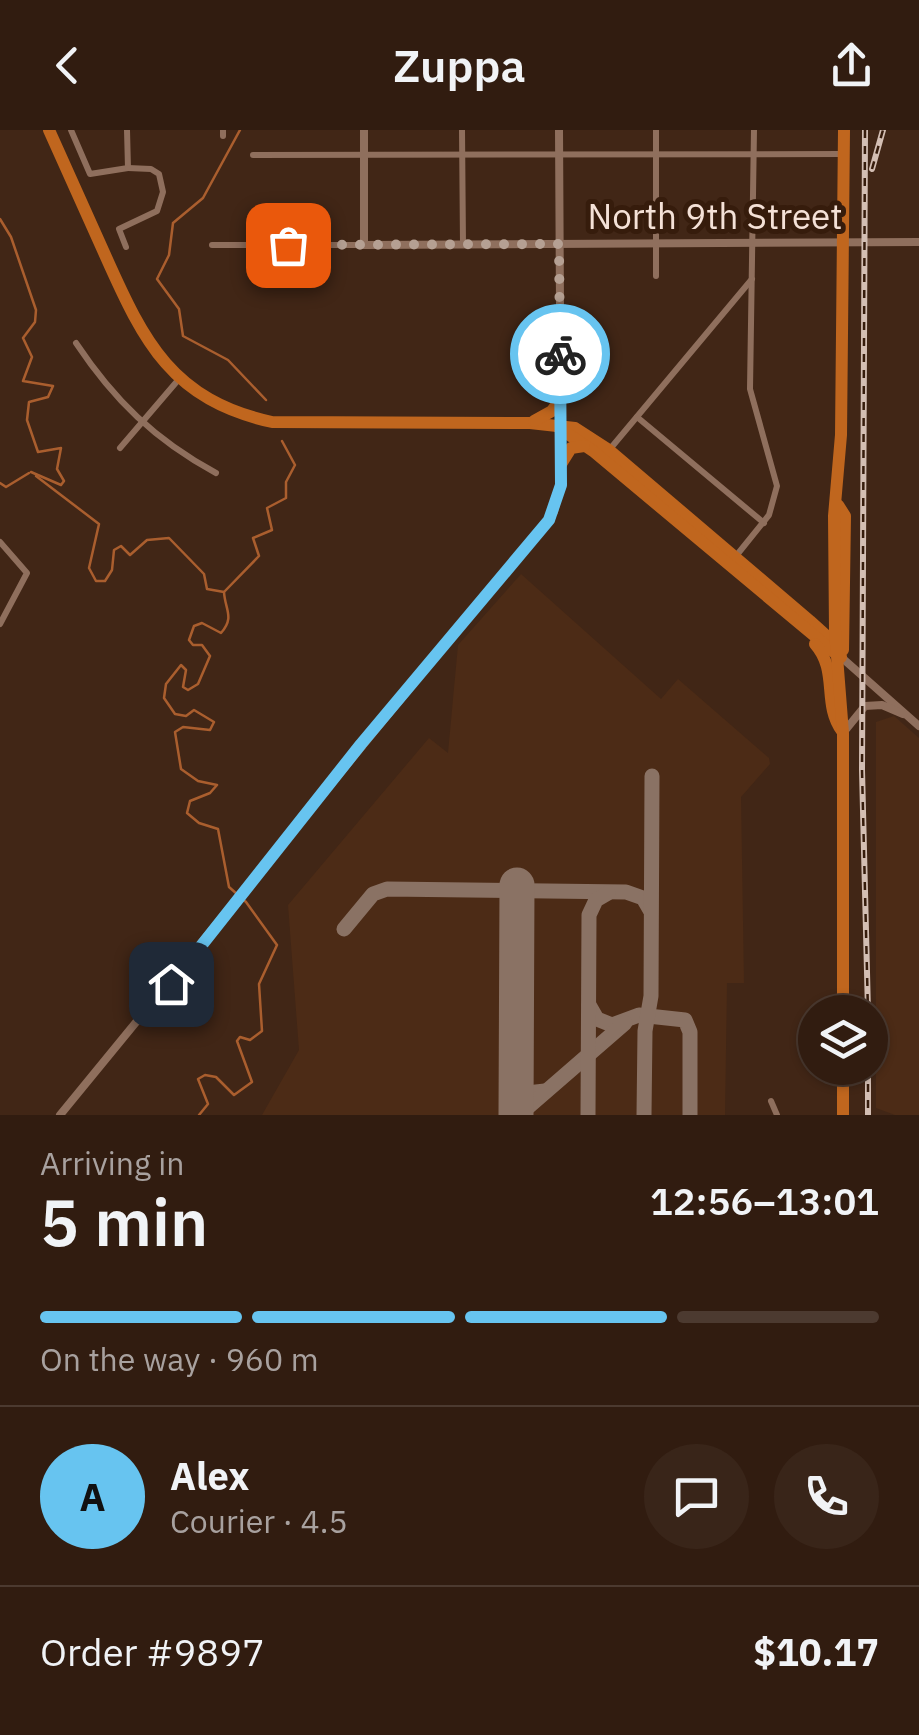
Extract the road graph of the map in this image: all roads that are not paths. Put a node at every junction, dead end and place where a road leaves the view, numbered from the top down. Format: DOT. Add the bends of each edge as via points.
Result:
graph roads {
  1 [pos="50,130"];
  2 [pos="70,130"];
  3 [pos="127,130"];
  4 [pos="364,130"];
  5 [pos="462,130"];
  6 [pos="559,130"];
  7 [pos="656,130"];
  8 [pos="754,130"];
  9 [pos="844,130"];
  10 [pos="462,152"];
  11 [pos="364,154"];
  12 [pos="559,154"];
  13 [pos="656,154"];
  14 [pos="754,154"];
  15 [pos="844,154"];
  16 [pos="254,155"];
  17 [pos="128,168"];
  18 [pos="840,242"];
  19 [pos="919,242"];
  20 [pos="212,244"];
  21 [pos="463,244"];
  22 [pos="559,244"];
  23 [pos="656,244"];
  24 [pos="755,244"];
  25 [pos="364,245"];
  26 [pos="126,247"];
  27 [pos="656,276"];
  28 [pos="753,278"];
  29 [pos="76,343"];
  30 [pos="180,378"];
  31 [pos="561,398"];
  32 [pos="637,417"];
  33 [pos="530,423"];
  34 [pos="141,424"];
  35 [pos="559,428"];
  36 [pos="120,448"];
  37 [pos="588,448"];
  38 [pos="609,450"];
  39 [pos="561,464"];
  40 [pos="216,473"];
  41 [pos="838,505"];
  42 [pos="764,523"];
  43 [pos="0,542"];
  44 [pos="734,558"];
  45 [pos="834,560"];
  46 [pos="777,608"];
  47 [pos="810,621"];
  48 [pos="0,624"];
  49 [pos="840,658"];
  50 [pos="910,717"];
  51 [pos="919,726"];
  52 [pos="843,733"];
  53 [pos="842,995"];
  54 [pos="843,1085"];
  55 [pos="771,1100"];
  56 [pos="60,1115"];
  57 [pos="776,1115"];
  58 [pos="843,1115"];
  1 -- 30 [label="highway" via="138,328"];
  2 -- 17 [label="street" via="90,174"];
  3 -- 17 [label="street"];
  4 -- 11 [label="street"];
  5 -- 10 [label="street"];
  6 -- 12 [label="street"];
  7 -- 13 [label="street"];
  8 -- 14 [label="street"];
  9 -- 15 [label="highway"];
  10 -- 11 [label="street"];
  10 -- 12 [label="street"];
  10 -- 21 [label="street"];
  11 -- 16 [label="street"];
  11 -- 25 [label="street"];
  12 -- 13 [label="street"];
  12 -- 22 [label="street"];
  13 -- 14 [label="street"];
  13 -- 23 [label="street"];
  14 -- 15 [label="street"];
  14 -- 24 [label="street"];
  15 -- 18 [label="highway"];
  17 -- 26 [label="street" via="159,174 163,192 158,211 118,229"];
  18 -- 19 [label="street, North 9th Street"];
  18 -- 24 [label="street, North 9th Street"];
  18 -- 41 [label="highway"];
  20 -- 25 [label="street, North 9th Street"];
  21 -- 22 [label="street, North 9th Street"];
  21 -- 25 [label="street, North 9th Street"];
  22 -- 23 [label="street, North 9th Street"];
  22 -- 31 [label="street"];
  23 -- 24 [label="street, North 9th Street"];
  23 -- 27 [label="street"];
  24 -- 28 [label="street"];
  28 -- 32 [label="street"];
  28 -- 42 [label="street" via="750,389 778,486"];
  29 -- 34 [label="street" via="109,393"];
  30 -- 33 [label="highway" via="233,410 272,422"];
  30 -- 34 [label="street"];
  31 -- 33 [label="highway" via="550,414"];
  31 -- 35 [label="street"];
  32 -- 38 [label="street"];
  32 -- 42 [label="street"];
  33 -- 35 [label="highway"];
  34 -- 36 [label="street"];
  34 -- 40 [label="street"];
  35 -- 37 [label="highway"];
  35 -- 38 [label="highway" via="577,429"];
  35 -- 39 [label="street"];
  37 -- 39 [label="highway" via="571,448"];
  37 -- 46 [label="highway"];
  38 -- 44 [label="highway"];
  39 -- 56 [label="street" via="557,506"];
  41 -- 45 [label="highway"];
  41 -- 49 [label="highway" via="845,516"];
  42 -- 44 [label="street"];
  43 -- 48 [label="street" via="27,576"];
  44 -- 47 [label="highway"];
  45 -- 47 [label="highway" via="831,611 822,622"];
  45 -- 49 [label="highway"];
  46 -- 49 [label="highway"];
  46 -- 52 [label="highway" via="823,653 831,672 831,716"];
  47 -- 49 [label="highway" via="832,640"];
  49 -- 50 [label="street"];
  49 -- 52 [label="highway"];
  50 -- 51 [label="street"];
  50 -- 52 [label="street" via="882,705 865,706"];
  52 -- 53 [label="highway"];
  54 -- 58 [label="highway"];
  55 -- 57 [label="street"];
}
